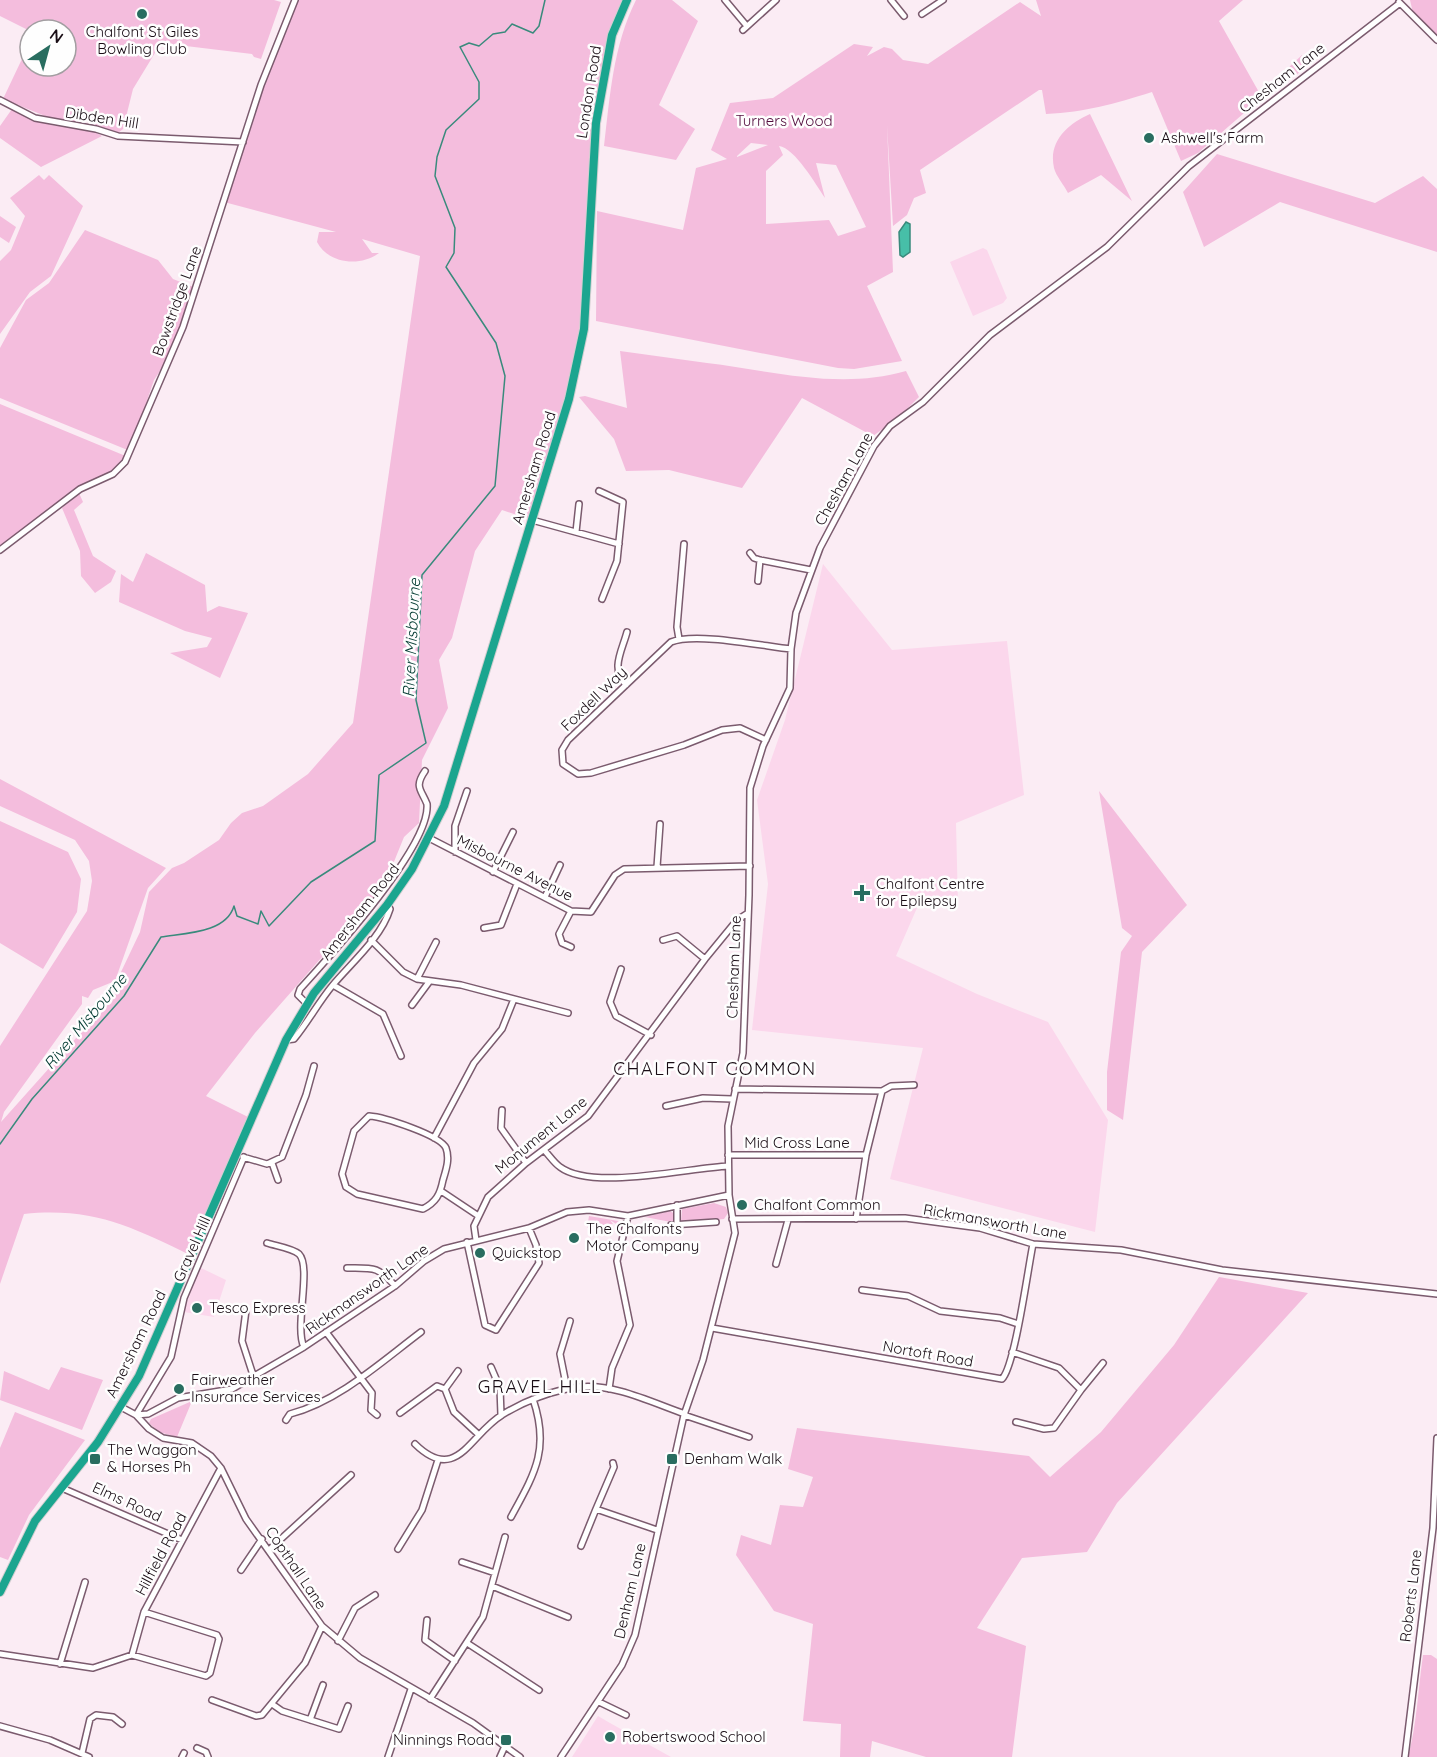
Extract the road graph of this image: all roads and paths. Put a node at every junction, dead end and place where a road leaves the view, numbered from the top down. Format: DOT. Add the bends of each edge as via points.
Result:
graph roads {
  1 [pos="295,0"];
  2 [pos="627,0"];
  3 [pos="725,0"];
  4 [pos="776,0"];
  5 [pos="891,0"];
  6 [pos="941,0"];
  7 [pos="1399,2"];
  8 [pos="903,12"];
  9 [pos="922,14"];
  10 [pos="1437,40"];
  11 [pos="0,100"];
  12 [pos="243,142"];
  13 [pos="591,192"];
  14 [pos="599,490"];
  15 [pos="579,504"];
  16 [pos="532,520"];
  17 [pos="576,532"];
  18 [pos="619,544"];
  19 [pos="684,544"];
  20 [pos="0,550"];
  21 [pos="750,553"];
  22 [pos="760,560"];
  23 [pos="811,570"];
  24 [pos="758,580"];
  25 [pos="602,599"];
  26 [pos="627,632"];
  27 [pos="679,639"];
  28 [pos="791,649"];
  29 [pos="626,685"];
  30 [pos="766,740"];
  31 [pos="424,771"];
  32 [pos="467,792"];
  33 [pos="660,824"];
  34 [pos="513,832"];
  35 [pos="429,838"];
  36 [pos="455,852"];
  37 [pos="560,865"];
  38 [pos="750,866"];
  39 [pos="657,867"];
  40 [pos="493,872"];
  41 [pos="517,885"];
  42 [pos="545,897"];
  43 [pos="387,905"];
  44 [pos="571,911"];
  45 [pos="747,913"];
  46 [pos="484,928"];
  47 [pos="371,940"];
  48 [pos="663,940"];
  49 [pos="436,942"];
  50 [pos="571,947"];
  51 [pos="705,959"];
  52 [pos="621,969"];
  53 [pos="417,980"];
  54 [pos="429,982"];
  55 [pos="333,985"];
  56 [pos="514,999"];
  57 [pos="308,1004"];
  58 [pos="412,1005"];
  59 [pos="568,1013"];
  60 [pos="651,1035"];
  61 [pos="286,1040"];
  62 [pos="400,1056"];
  63 [pos="314,1066"];
  64 [pos="914,1085"];
  65 [pos="735,1089"];
  66 [pos="882,1090"];
  67 [pos="732,1100"];
  68 [pos="666,1106"];
  69 [pos="502,1110"];
  70 [pos="435,1138"];
  71 [pos="544,1150"];
  72 [pos="728,1155"];
  73 [pos="866,1155"];
  74 [pos="240,1156"];
  75 [pos="272,1163"];
  76 [pos="526,1163"];
  77 [pos="728,1166"];
  78 [pos="279,1180"];
  79 [pos="441,1191"];
  80 [pos="729,1195"];
  81 [pos="677,1205"];
  82 [pos="477,1215"];
  83 [pos="628,1216"];
  84 [pos="732,1219"];
  85 [pos="856,1219"];
  86 [pos="788,1220"];
  87 [pos="716,1222"];
  88 [pos="529,1228"];
  89 [pos="476,1240"];
  90 [pos="467,1242"];
  91 [pos="267,1244"];
  92 [pos="1033,1244"];
  93 [pos="776,1264"];
  94 [pos="347,1268"];
  95 [pos="395,1287"];
  96 [pos="862,1290"];
  97 [pos="1437,1294"];
  98 [pos="246,1310"];
  99 [pos="570,1321"];
  100 [pos="1018,1324"];
  101 [pos="712,1328"];
  102 [pos="326,1332"];
  103 [pos="421,1332"];
  104 [pos="304,1347"];
  105 [pos="1012,1352"];
  106 [pos="1103,1363"];
  107 [pos="491,1367"];
  108 [pos="458,1371"];
  109 [pos="254,1378"];
  110 [pos="360,1378"];
  111 [pos="445,1389"];
  112 [pos="567,1389"];
  113 [pos="609,1389"];
  114 [pos="1081,1390"];
  115 [pos="533,1399"];
  116 [pos="121,1407"];
  117 [pos="400,1413"];
  118 [pos="684,1414"];
  119 [pos="136,1415"];
  120 [pos="377,1415"];
  121 [pos="501,1415"];
  122 [pos="286,1420"];
  123 [pos="1016,1422"];
  124 [pos="479,1435"];
  125 [pos="748,1437"];
  126 [pos="1437,1438"];
  127 [pos="415,1444"];
  128 [pos="438,1460"];
  129 [pos="613,1463"];
  130 [pos="221,1468"];
  131 [pos="351,1475"];
  132 [pos="62,1488"];
  133 [pos="597,1509"];
  134 [pos="511,1517"];
  135 [pos="657,1530"];
  136 [pos="505,1537"];
  137 [pos="262,1539"];
  138 [pos="182,1540"];
  139 [pos="581,1546"];
  140 [pos="270,1549"];
  141 [pos="398,1549"];
  142 [pos="462,1562"];
  143 [pos="242,1570"];
  144 [pos="495,1573"];
  145 [pos="85,1582"];
  146 [pos="492,1586"];
  147 [pos="0,1592"];
  148 [pos="375,1595"];
  149 [pos="144,1612"];
  150 [pos="568,1617"];
  151 [pos="427,1620"];
  152 [pos="322,1626"];
  153 [pos="338,1641"];
  154 [pos="467,1643"];
  155 [pos="0,1654"];
  156 [pos="132,1655"];
  157 [pos="455,1661"];
  158 [pos="60,1664"];
  159 [pos="323,1685"];
  160 [pos="411,1689"];
  161 [pos="539,1690"];
  162 [pos="430,1699"];
  163 [pos="212,1700"];
  164 [pos="599,1702"];
  165 [pos="272,1704"];
  166 [pos="348,1706"];
  167 [pos="626,1715"];
  168 [pos="310,1720"];
  169 [pos="122,1724"];
  170 [pos="0,1726"];
  171 [pos="505,1746"];
  172 [pos="197,1748"];
  173 [pos="82,1753"];
  174 [pos="89,1757"];
  175 [pos="208,1757"];
  176 [pos="388,1757"];
  177 [pos="500,1757"];
  178 [pos="520,1757"];
  179 [pos="561,1757"];
  180 [pos="1405,1757"];
  1 -- 12 [label="street, Bowstridge Lane"];
  2 -- 13 [label="highway, London Road" via="612,35 596,123"];
  3 -- 4 [label="street" via="744,28"];
  5 -- 8 [label="street"];
  6 -- 9 [label="street"];
  7 -- 10 [label="street"];
  7 -- 23 [label="street, Chesham Lane" via="1189,166 1107,247 990,335 923,402 890,426 874,446"];
  11 -- 12 [label="street, Dibden Hill" via="35,118 118,136"];
  12 -- 20 [label="street, Bowstridge Lane" via="183,327 125,462 114,474 80,489"];
  13 -- 16 [label="highway, Amersham Road" via="584,329 569,399"];
  14 -- 18 [label="street" via="623,502"];
  15 -- 17 [label="street"];
  16 -- 17 [label="street"];
  16 -- 35 [label="highway, Amersham Road" via="444,806"];
  17 -- 18 [label="street"];
  18 -- 25 [label="street"];
  19 -- 27 [label="street"];
  21 -- 22 [label="street"];
  22 -- 23 [label="street"];
  22 -- 24 [label="street"];
  23 -- 28 [label="street, Chesham Lane" via="796,613"];
  26 -- 29 [label="street" via="617,667 619,678"];
  27 -- 28 [label="street"];
  27 -- 29 [label="street, Foxdell Way"];
  28 -- 30 [label="street, Chesham Lane" via="790,688"];
  29 -- 30 [label="street, Foxdell Way" via="562,750 563,764 578,774 633,761 722,730 740,728"];
  30 -- 38 [label="street, Chesham Lane" via="750,788"];
  31 -- 57 [label="street" via="418,782 427,804 424,823 375,903 298,992"];
  32 -- 36 [label="street" via="455,826"];
  33 -- 39 [label="street"];
  34 -- 40 [label="street"];
  35 -- 36 [label="street, Misbourne Avenue"];
  35 -- 43 [label="highway, Amersham Road"];
  36 -- 40 [label="street, Misbourne Avenue"];
  37 -- 42 [label="street"];
  38 -- 39 [label="street, Misbourne Avenue"];
  38 -- 45 [label="street, Chesham Lane"];
  39 -- 44 [label="street, Misbourne Avenue" via="624,869 615,875 591,912"];
  40 -- 41 [label="street, Misbourne Avenue"];
  41 -- 42 [label="street, Misbourne Avenue"];
  41 -- 46 [label="street" via="501,925"];
  42 -- 44 [label="street, Misbourne Avenue"];
  43 -- 47 [label="street" via="388,914"];
  43 -- 57 [label="highway, Amersham Road" via="334,966"];
  44 -- 50 [label="street" via="559,934 562,943"];
  45 -- 51 [label="street, Monument Lane"];
  45 -- 65 [label="street, Chesham Lane" via="743,1053"];
  47 -- 53 [label="street" via="403,972"];
  47 -- 55 [label="street"];
  48 -- 51 [label="street" via="677,936"];
  49 -- 53 [label="street"];
  51 -- 60 [label="street, Monument Lane"];
  52 -- 60 [label="street" via="610,1002 616,1016"];
  53 -- 54 [label="street"];
  54 -- 56 [label="street" via="461,985"];
  54 -- 58 [label="street"];
  55 -- 61 [label="street" via="294,1039"];
  55 -- 62 [label="street" via="383,1014"];
  56 -- 59 [label="street"];
  56 -- 70 [label="street" via="502,1029 474,1063"];
  57 -- 61 [label="highway, Amersham Road"];
  60 -- 71 [label="street, Monument Lane" via="588,1116"];
  61 -- 74 [label="highway, Amersham Road"];
  63 -- 75 [label="street" via="288,1144 282,1157"];
  64 -- 66 [label="street"];
  65 -- 66 [label="street"];
  65 -- 67 [label="street, Chesham Lane"];
  66 -- 73 [label="street"];
  67 -- 68 [label="street" via="703,1098"];
  67 -- 72 [label="street, Chesham Lane"];
  69 -- 76 [label="street" via="501,1128"];
  70 -- 79 [label="street" via="445,1146 448,1159"];
  70 -- 79 [label="street" via="369,1116 354,1131 342,1174 346,1187 357,1194 423,1209 435,1203"];
  71 -- 76 [label="street, Monument Lane"];
  71 -- 77 [label="street" via="560,1167 582,1176 653,1176 694,1167"];
  72 -- 73 [label="street, Mid Cross Lane"];
  72 -- 77 [label="street, Chesham Lane"];
  73 -- 85 [label="street"];
  74 -- 75 [label="street"];
  74 -- 116 [label="highway, Amersham Road"];
  74 -- 119 [label="street, Gravel Hill" via="184,1298 171,1357"];
  75 -- 78 [label="street"];
  76 -- 82 [label="street, Monument Lane" via="499,1185"];
  77 -- 80 [label="street, Chesham Lane"];
  79 -- 82 [label="street"];
  80 -- 81 [label="street, Rickmansworth Lane"];
  80 -- 84 [label="street"];
  81 -- 83 [label="street, Rickmansworth Lane"];
  81 -- 87 [label="street" via="674,1225"];
  82 -- 89 [label="street"];
  83 -- 88 [label="street, Rickmansworth Lane" via="589,1210 567,1212"];
  83 -- 113 [label="street" via="617,1261 630,1325 612,1368"];
  84 -- 86 [label="street, Rickmansworth Lane"];
  84 -- 101 [label="street, Denham Lane" via="735,1233"];
  85 -- 86 [label="street, Rickmansworth Lane"];
  85 -- 92 [label="street, Rickmansworth Lane" via="905,1218 980,1228"];
  86 -- 93 [label="street"];
  88 -- 89 [label="street, Rickmansworth Lane"];
  88 -- 90 [label="street" via="539,1263 496,1330 485,1325"];
  89 -- 90 [label="street, Rickmansworth Lane"];
  90 -- 95 [label="street, Rickmansworth Lane" via="424,1261"];
  91 -- 104 [label="street" via="295,1252 302,1260 303,1313 299,1337"];
  92 -- 97 [label="street, Rickmansworth Lane" via="1121,1250 1222,1270"];
  92 -- 100 [label="street, Nortoft Road"];
  94 -- 95 [label="street" via="374,1268"];
  95 -- 102 [label="street, Rickmansworth Lane"];
  96 -- 100 [label="street" via="908,1296 940,1311"];
  98 -- 109 [label="street" via="242,1341"];
  99 -- 112 [label="street" via="560,1354"];
  100 -- 105 [label="street, Nortoft Road"];
  101 -- 105 [label="street, Nortoft Road" via="1002,1379"];
  101 -- 118 [label="street, Denham Lane"];
  102 -- 104 [label="street, Rickmansworth Lane"];
  102 -- 110 [label="street"];
  103 -- 110 [label="street"];
  104 -- 109 [label="street, Rickmansworth Lane"];
  105 -- 114 [label="street" via="1059,1368"];
  106 -- 114 [label="street"];
  107 -- 121 [label="street" via="500,1388"];
  108 -- 111 [label="street"];
  109 -- 119 [label="street, Rickmansworth Lane" via="232,1389 217,1386 178,1398 148,1414"];
  110 -- 120 [label="street" via="372,1394 371,1410"];
  110 -- 122 [label="street" via="311,1408 290,1414"];
  111 -- 117 [label="street" via="437,1386"];
  111 -- 124 [label="street" via="454,1412"];
  112 -- 113 [label="street"];
  112 -- 115 [label="street"];
  113 -- 118 [label="street"];
  114 -- 123 [label="street" via="1054,1428"];
  115 -- 121 [label="street"];
  115 -- 134 [label="street" via="541,1422 540,1453 536,1472"];
  116 -- 119 [label="street"];
  116 -- 132 [label="highway, Amersham Road"];
  118 -- 125 [label="street"];
  118 -- 135 [label="street, Denham Lane"];
  119 -- 130 [label="street, Copthall Lane" via="163,1438 192,1443"];
  121 -- 124 [label="street"];
  124 -- 128 [label="street" via="457,1457"];
  126 -- 180 [label="street, Roberts Lane" via="1433,1528"];
  127 -- 128 [label="street"];
  128 -- 141 [label="street" via="422,1510"];
  129 -- 133 [label="street"];
  130 -- 137 [label="street, Copthall Lane" via="246,1519"];
  130 -- 138 [label="street, Hillfield Road"];
  131 -- 140 [label="street"];
  132 -- 138 [label="street, Elms Road"];
  132 -- 147 [label="highway, Amersham Road" via="35,1521"];
  133 -- 135 [label="street"];
  133 -- 139 [label="street"];
  135 -- 164 [label="street, Denham Lane" via="635,1635"];
  136 -- 144 [label="street"];
  137 -- 140 [label="street, Copthall Lane"];
  137 -- 143 [label="street"];
  138 -- 149 [label="street, Hillfield Road"];
  140 -- 152 [label="street, Copthall Lane"];
  142 -- 144 [label="street"];
  144 -- 146 [label="street"];
  145 -- 158 [label="street"];
  146 -- 150 [label="street"];
  146 -- 154 [label="street" via="483,1617"];
  148 -- 153 [label="street" via="355,1608"];
  149 -- 156 [label="street, Hillfield Road"];
  149 -- 156 [label="street" via="217,1635 210,1673 206,1676"];
  151 -- 157 [label="street" via="425,1640"];
  152 -- 153 [label="street, Copthall Lane"];
  152 -- 165 [label="street" via="305,1663"];
  153 -- 160 [label="street, Copthall Lane"];
  154 -- 157 [label="street"];
  154 -- 161 [label="street"];
  155 -- 158 [label="street"];
  156 -- 158 [label="street" via="93,1668"];
  157 -- 162 [label="street"];
  159 -- 168 [label="street"];
  160 -- 162 [label="street, Copthall Lane"];
  160 -- 176 [label="street"];
  162 -- 171 [label="street, Copthall Lane"];
  163 -- 165 [label="street" via="256,1716"];
  164 -- 167 [label="street"];
  164 -- 179 [label="street, Denham Lane"];
  165 -- 168 [label="street"];
  166 -- 168 [label="street" via="339,1732"];
  169 -- 173 [label="street" via="113,1717 96,1715 90,1719"];
  170 -- 173 [label="street"];
  171 -- 177 [label="street"];
  171 -- 178 [label="street, Copthall Lane"];
  172 -- 175 [label="street"];
  173 -- 174 [label="street"];
}
